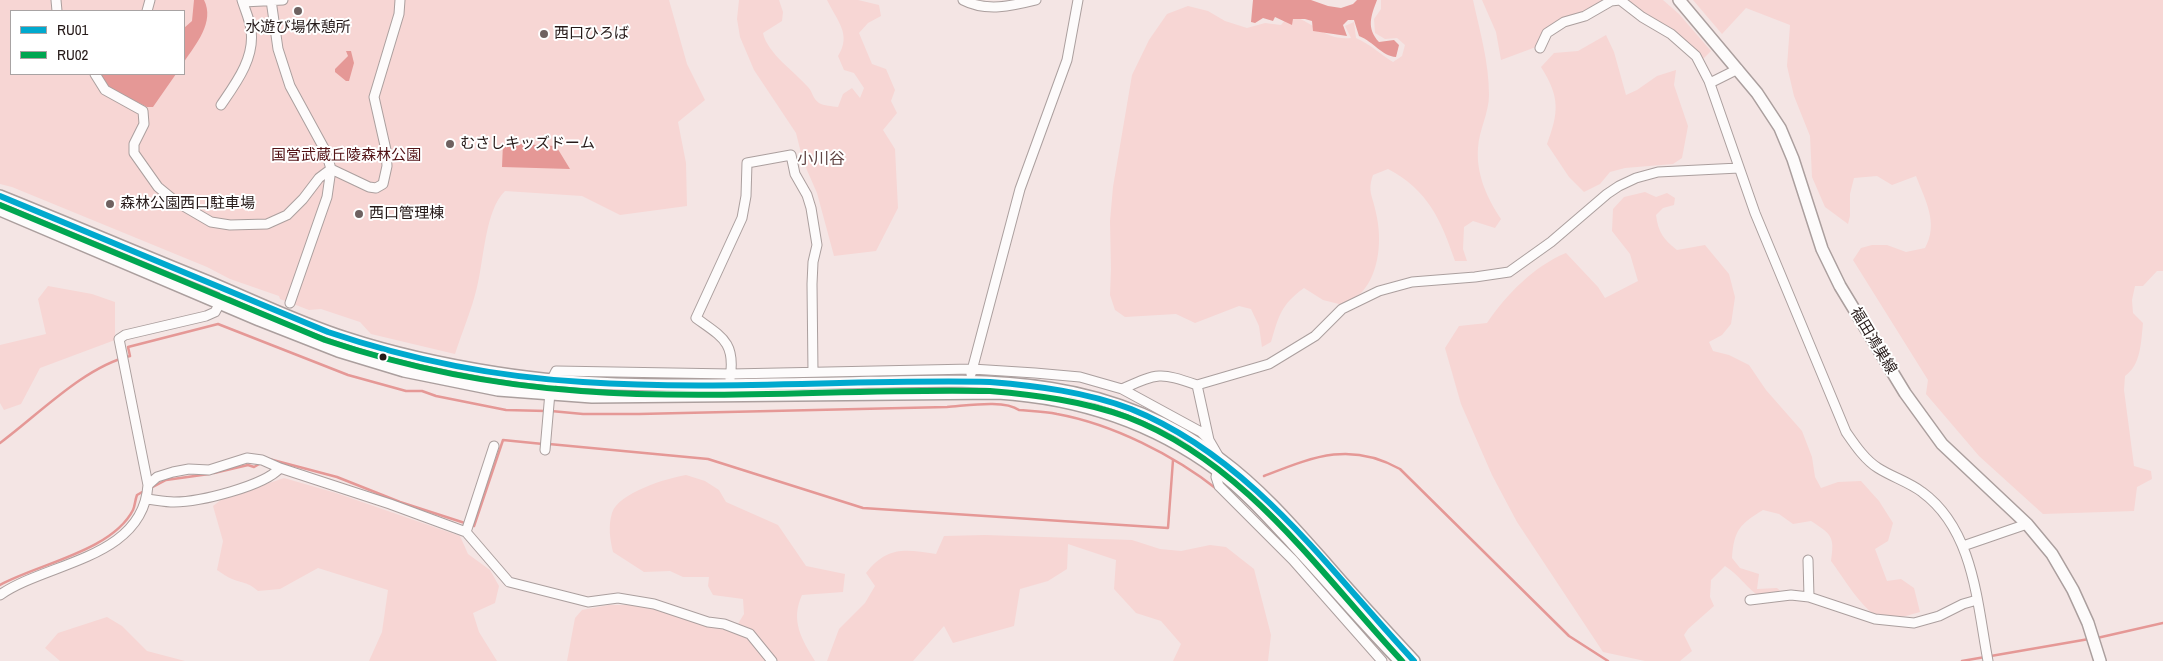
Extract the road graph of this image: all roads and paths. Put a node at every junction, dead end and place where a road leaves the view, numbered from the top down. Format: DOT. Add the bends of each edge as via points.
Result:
graph roads {
  1 [pos="271,0"];
  2 [pos="283,0"];
  3 [pos="400,0"];
  4 [pos="963,0"];
  5 [pos="1036,0"];
  6 [pos="1078,0"];
  7 [pos="1679,0"];
  8 [pos="243,1"];
  9 [pos="1540,48"];
  10 [pos="1738,69"];
  11 [pos="96,75"];
  12 [pos="1710,83"];
  13 [pos="221,105"];
  14 [pos="1739,168"];
  15 [pos="331,169"];
  16 [pos="0,196"];
  17 [pos="0,210"];
  18 [pos="228,290"];
  19 [pos="290,303"];
  20 [pos="221,304"];
  21 [pos="813,372"];
  22 [pos="730,379"];
  23 [pos="971,380"];
  24 [pos="551,381"];
  25 [pos="1197,384"];
  26 [pos="1122,389"];
  27 [pos="549,395"];
  28 [pos="1209,440"];
  29 [pos="494,446"];
  30 [pos="545,450"];
  31 [pos="1218,467"];
  32 [pos="280,468"];
  33 [pos="1230,474"];
  34 [pos="148,485"];
  35 [pos="147,499"];
  36 [pos="2028,524"];
  37 [pos="466,532"];
  38 [pos="1963,546"];
  39 [pos="1808,560"];
  40 [pos="0,595"];
  41 [pos="1809,597"];
  42 [pos="1750,600"];
  43 [pos="1977,600"];
  44 [pos="772,661"];
  45 [pos="1382,661"];
  46 [pos="1400,661"];
  47 [pos="1414,661"];
  48 [pos="1988,661"];
  49 [pos="2100,661"];
  1 -- 2 [label="street"];
  1 -- 8 [label="street"];
  1 -- 15 [label="street" via="278,49 290,86 326,152"];
  3 -- 15 [label="street" via="399,14 374,97 386,150 383,184 370,187"];
  4 -- 5 [label="street" via="994,8"];
  6 -- 23 [label="street" via="1067,60 1020,189"];
  7 -- 10 [label="main road, 福田鴻巣線"];
  8 -- 13 [label="street" via="251,30 251,52"];
  9 -- 12 [label="street" via="1547,33 1564,22 1620,0 1671,34 1696,56"];
  10 -- 12 [label="street"];
  10 -- 36 [label="main road, 福田鴻巣線" via="1780,128 1822,249 1840,286 1905,393 1942,444"];
  11 -- 15 [label="street" via="105,90 143,111 144,124 134,144 134,153 148,175 175,201 211,222 267,224 287,215"];
  12 -- 14 [label="street"];
  14 -- 25 [label="street" via="1658,172 1636,178 1613,190 1509,272 1412,282 1379,291 1342,309 1315,336 1269,364"];
  14 -- 38 [label="street" via="1846,432 1869,462 1921,491 1936,504"];
  15 -- 19 [label="street" via="327,197"];
  16 -- 18 [label="main road"];
  17 -- 20 [label="main road"];
  18 -- 20 [label="street"];
  18 -- 24 [label="main road" via="373,346 442,364"];
  20 -- 27 [label="main road" via="330,348 404,371 498,390"];
  20 -- 34 [label="street" via="206,316 119,339"];
  21 -- 22 [label="street"];
  21 -- 22 [label="street" via="812,284 817,245 811,208 795,174 791,155 747,163 742,218 696,318 725,340 730,352"];
  21 -- 23 [label="street"];
  22 -- 23 [label="main road"];
  22 -- 24 [label="main road" via="591,384"];
  23 -- 26 [label="street" via="1080,377"];
  23 -- 27 [label="main road" via="592,397"];
  23 -- 31 [label="main road" via="1104,411 1159,434"];
  24 -- 27 [label="street"];
  25 -- 26 [label="street" via="1169,375 1152,376"];
  25 -- 28 [label="street"];
  26 -- 28 [label="street" via="1201,432"];
  27 -- 30 [label="street"];
  28 -- 31 [label="street"];
  29 -- 37 [label="street"];
  31 -- 33 [label="main road"];
  31 -- 45 [label="street" via="1216,477 1219,486 1276,542"];
  32 -- 34 [label="street" via="247,458 209,470 173,472"];
  32 -- 35 [label="street" via="274,475 245,487 202,500 174,502"];
  32 -- 37 [label="street"];
  33 -- 46 [label="main road"];
  33 -- 47 [label="main road" via="1245,479 1294,527"];
  34 -- 35 [label="street"];
  35 -- 40 [label="street" via="134,523 106,548 25,581"];
  36 -- 38 [label="street"];
  36 -- 49 [label="main road, 福田鴻巣線" via="2052,554 2073,590"];
  37 -- 44 [label="street" via="509,582 588,602 618,598 645,603 724,624 750,634"];
  38 -- 43 [label="street"];
  39 -- 41 [label="street"];
  41 -- 42 [label="street" via="1791,595"];
  41 -- 43 [label="street" via="1875,619 1914,623"];
  43 -- 48 [label="street"];
}
